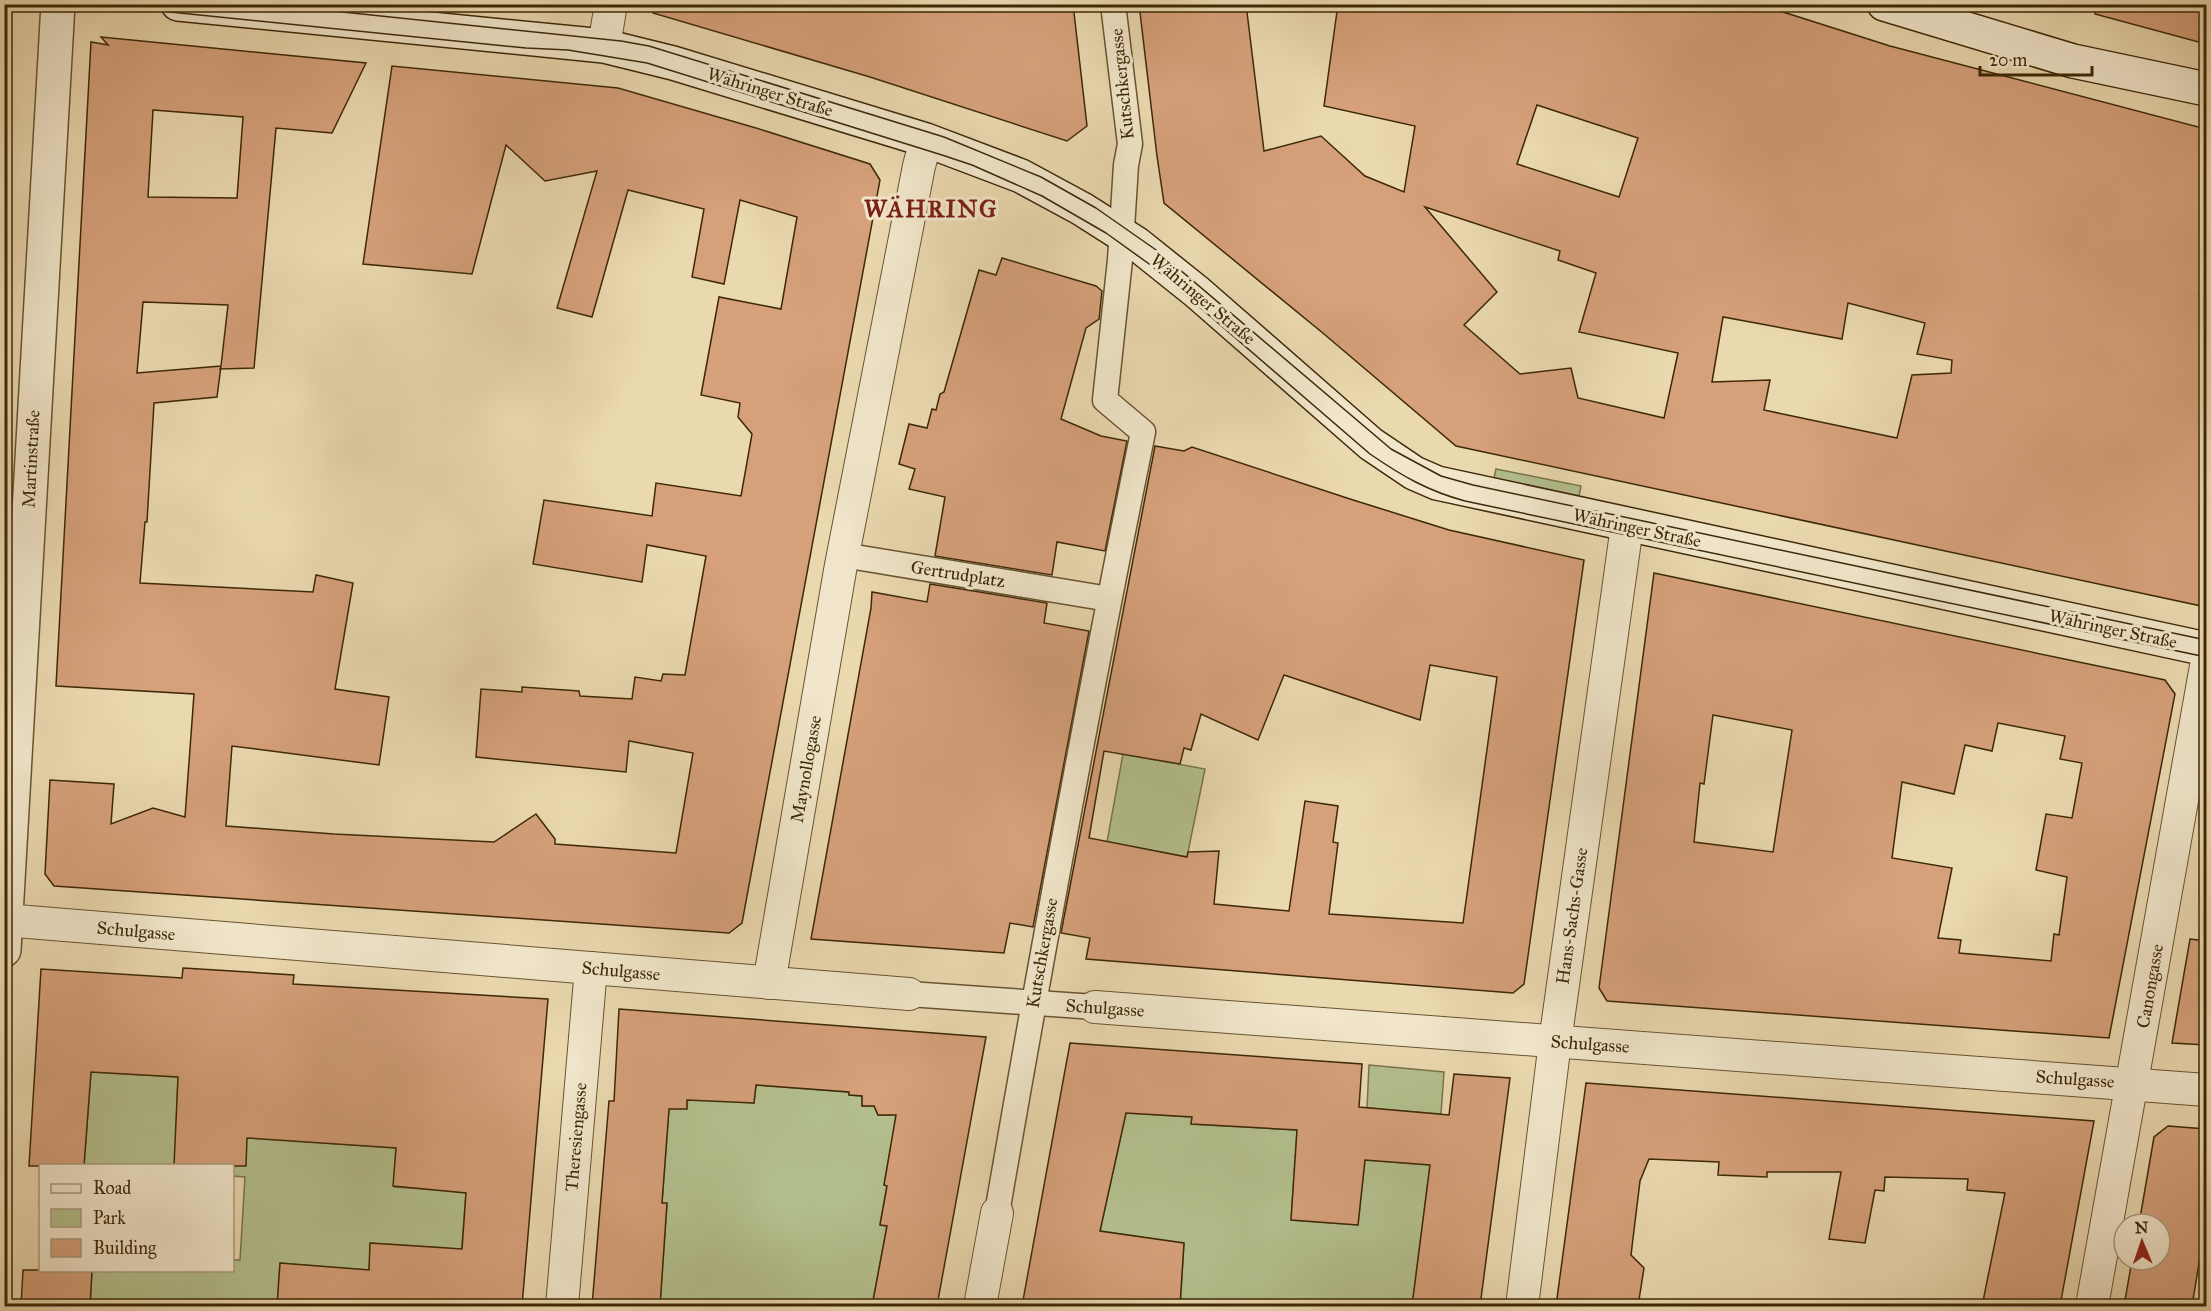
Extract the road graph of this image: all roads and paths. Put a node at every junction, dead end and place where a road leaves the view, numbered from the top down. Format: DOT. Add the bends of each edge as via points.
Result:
graph roads {
  1 [pos="57,4"];
  2 [pos="178,4"];
  3 [pos="611,4"];
  4 [pos="1113,4"];
  5 [pos="1884,4"];
  6 [pos="604,46"];
  7 [pos="2206,89"];
  8 [pos="926,140"];
  9 [pos="1122,234"];
  10 [pos="1627,525"];
  11 [pos="843,555"];
  12 [pos="1109,599"];
  13 [pos="2206,649"];
  14 [pos="2206,666"];
  15 [pos="5,930"];
  16 [pos="591,968"];
  17 [pos="769,983"];
  18 [pos="909,994"];
  19 [pos="1033,1002"];
  20 [pos="1095,1006"];
  21 [pos="1555,1042"];
  22 [pos="2132,1083"];
  23 [pos="2206,1090"];
  24 [pos="997,1213"];
  25 [pos="562,1306"];
  26 [pos="980,1306"];
  27 [pos="1522,1306"];
  28 [pos="2092,1306"];
  1 -- 15 [label="main road, Martinstraße"];
  2 -- 6 [label="main road, Währinger Straße"];
  3 -- 6 [label="street"];
  4 -- 9 [label="street, Kutschkergasse" via="1130,144"];
  5 -- 7 [label="main road" via="2073,61"];
  6 -- 8 [label="main road, Währinger Straße" via="673,63"];
  8 -- 9 [label="main road, Währinger Straße" via="1021,176"];
  8 -- 11 [label="street"];
  9 -- 10 [label="main road, Währinger Straße" via="1197,292 1371,444 1414,473 1470,492"];
  9 -- 12 [label="street" via="1105,400 1143,432"];
  10 -- 13 [label="main road, Währinger Straße"];
  10 -- 21 [label="street, Hans-Sachs-Gasse"];
  11 -- 12 [label="street, Gertrudplatz"];
  11 -- 17 [label="street, Maynollogasse"];
  12 -- 19 [label="street, Kutschkergasse"];
  14 -- 22 [label="street, Canongasse"];
  15 -- 16 [label="street, Schulgasse"];
  16 -- 17 [label="street, Schulgasse"];
  16 -- 25 [label="street, Theresiengasse"];
  17 -- 18 [label="street, Schulgasse"];
  18 -- 19 [label="street, Schulgasse"];
  19 -- 20 [label="street, Schulgasse"];
  19 -- 24 [label="street, Kutschkergasse"];
  20 -- 21 [label="street, Schulgasse"];
  21 -- 22 [label="street, Schulgasse"];
  21 -- 27 [label="street, Hans-Sachs-Gasse"];
  22 -- 23 [label="street, Schulgasse"];
  22 -- 28 [label="street, Canongasse"];
  24 -- 26 [label="street, Kutschkergasse"];
}
